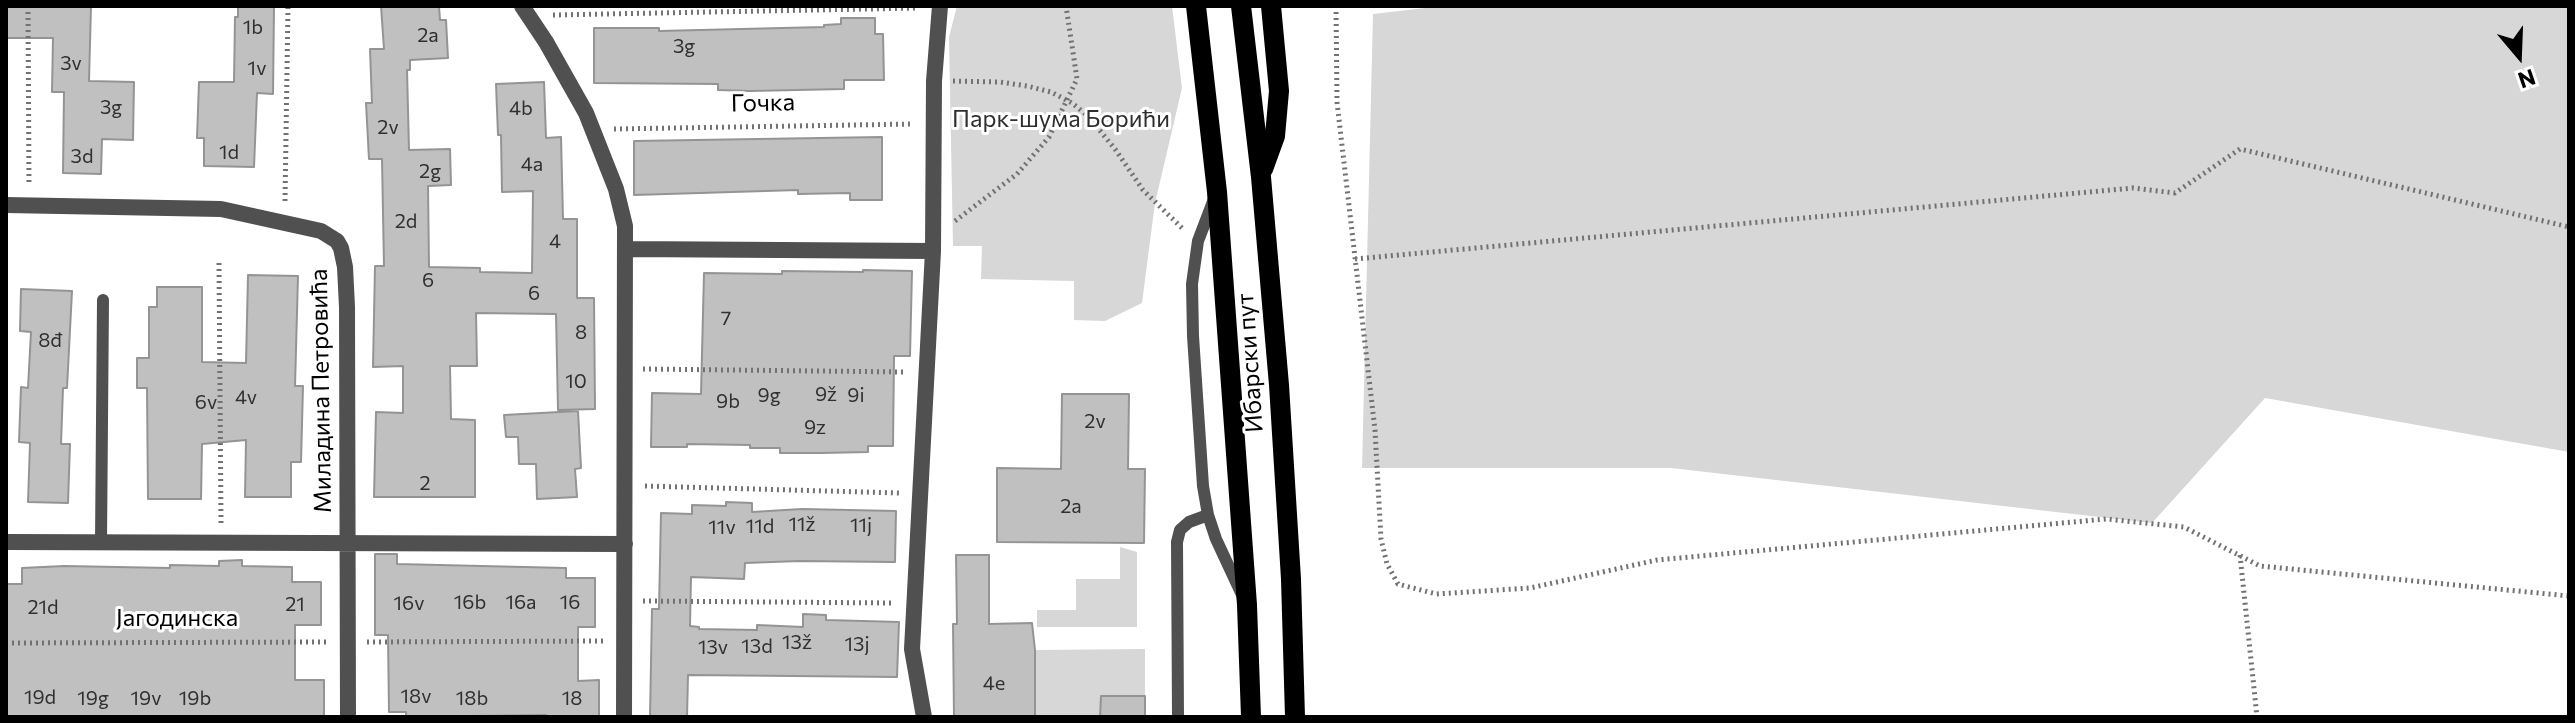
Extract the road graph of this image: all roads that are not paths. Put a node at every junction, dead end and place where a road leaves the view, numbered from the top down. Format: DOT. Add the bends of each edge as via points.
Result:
graph roads {
  1 [pos="1196,6"];
  2 [pos="1241,6"];
  3 [pos="1271,6"];
  4 [pos="940,7"];
  5 [pos="526,11"];
  6 [pos="1261,177"];
  7 [pos="1217,192"];
  8 [pos="6,205"];
  9 [pos="933,246"];
  10 [pos="627,249"];
  11 [pos="103,300"];
  12 [pos="1208,515"];
  13 [pos="6,542"];
  14 [pos="101,542"];
  15 [pos="347,543"];
  16 [pos="625,544"];
  17 [pos="1247,605"];
  18 [pos="348,717"];
  19 [pos="624,717"];
  20 [pos="924,717"];
  21 [pos="1178,717"];
  22 [pos="1251,717"];
  23 [pos="1295,717"];
  1 -- 7 [label="main road, Ибарски пут"];
  2 -- 6 [label="main road, Ибарски пут"];
  3 -- 6 [label="main road" via="1279,91 1275,136"];
  4 -- 9 [label="street"];
  5 -- 10 [label="street" via="593,129 623,214"];
  6 -- 23 [label="main road, Ибарски пут" via="1279,385"];
  7 -- 12 [label="lane" via="1198,241 1192,284"];
  7 -- 17 [label="main road, Ибарски пут"];
  8 -- 15 [label="street, Миладина Петровића" via="221,209 327,233 337,241 344,257 347,307"];
  9 -- 10 [label="street"];
  9 -- 20 [label="street" via="914,603 913,668"];
  10 -- 16 [label="street"];
  11 -- 14 [label="lane"];
  12 -- 17 [label="lane"];
  12 -- 21 [label="lane" via="1189,522 1177,542"];
  13 -- 14 [label="street"];
  14 -- 15 [label="street"];
  15 -- 16 [label="street"];
  15 -- 18 [label="street"];
  16 -- 19 [label="street"];
  17 -- 22 [label="main road, Ибарски пут"];
}
